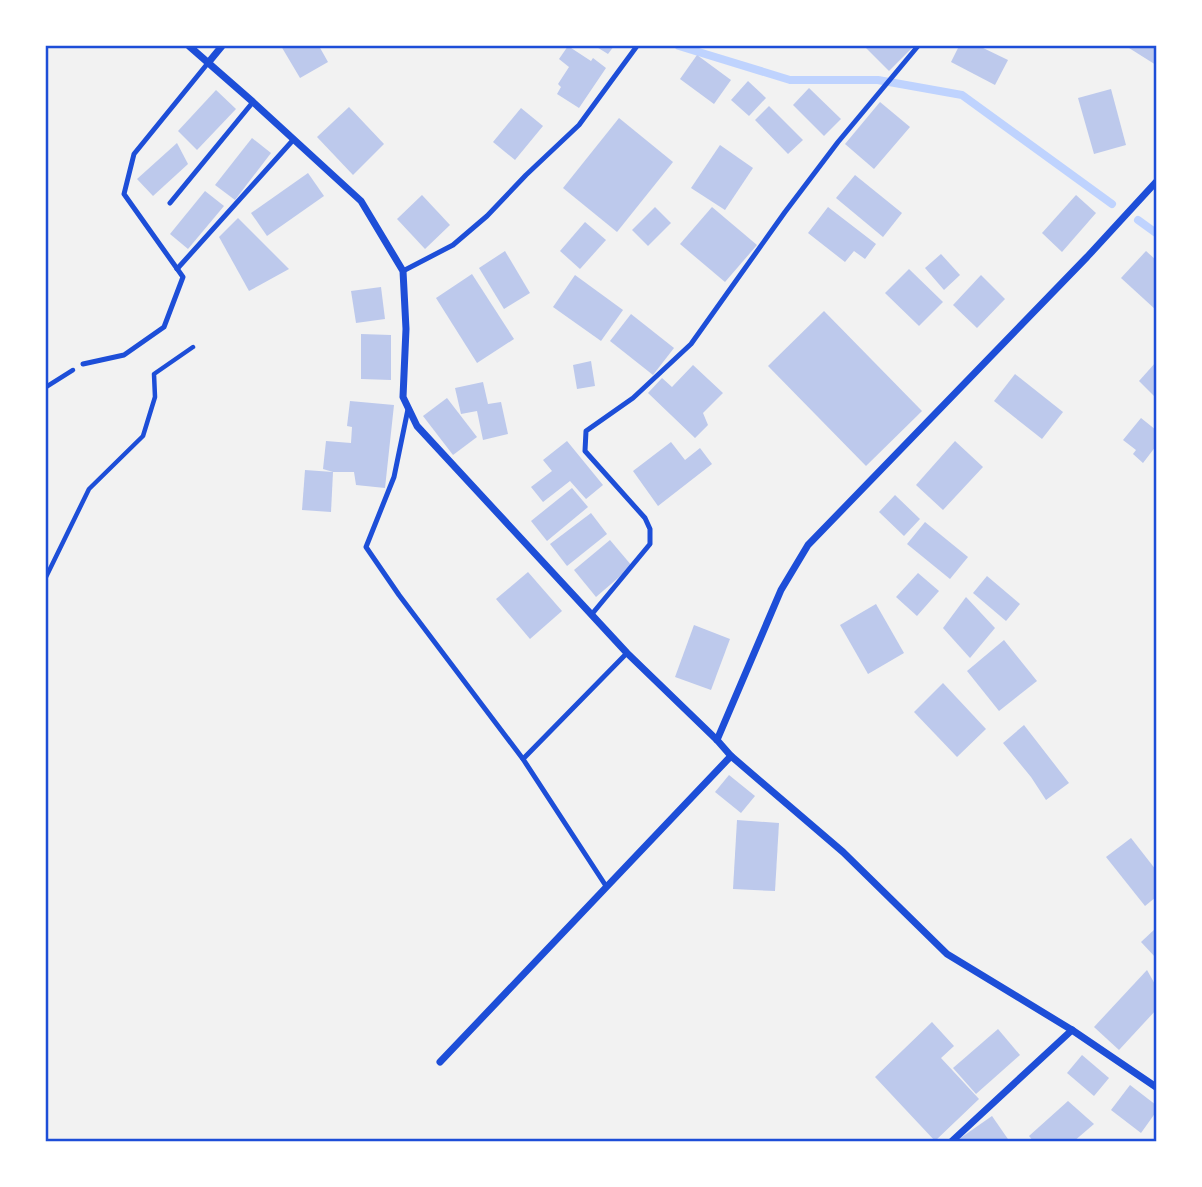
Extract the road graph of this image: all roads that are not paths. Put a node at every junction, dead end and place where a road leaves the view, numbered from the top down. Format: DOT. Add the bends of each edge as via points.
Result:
graph roads {
  1 [pos="188,46"];
  2 [pos="222,46"];
  3 [pos="637,46"];
  4 [pos="918,46"];
  5 [pos="208,63"];
  6 [pos="253,102"];
  7 [pos="294,139"];
  8 [pos="1157,182"];
  9 [pos="170,203"];
  10 [pos="177,269"];
  11 [pos="403,271"];
  12 [pos="83,364"];
  13 [pos="408,407"];
  14 [pos="592,614"];
  15 [pos="627,653"];
  16 [pos="717,740"];
  17 [pos="731,756"];
  18 [pos="523,759"];
  19 [pos="606,887"];
  20 [pos="1072,1030"];
  21 [pos="440,1062"];
  22 [pos="1157,1087"];
  23 [pos="951,1142"];
  1 -- 5 [label="street"];
  2 -- 5 [label="street"];
  3 -- 11 [label="lane" via="579,125 487,216 453,245"];
  4 -- 14 [label="lane" via="822,162 691,344 633,398 586,431 585,451 650,529 650,544"];
  5 -- 6 [label="street"];
  5 -- 10 [label="lane" via="134,155 124,194"];
  6 -- 7 [label="street"];
  6 -- 9 [label="lane"];
  7 -- 10 [label="lane"];
  7 -- 11 [label="street" via="361,201"];
  8 -- 16 [label="street" via="808,545 781,590"];
  10 -- 12 [label="lane" via="183,277 164,327 124,355"];
  11 -- 13 [label="street" via="403,397"];
  13 -- 14 [label="street" via="417,426"];
  13 -- 18 [label="lane" via="394,477 366,547"];
  14 -- 15 [label="street"];
  15 -- 16 [label="street"];
  15 -- 18 [label="lane"];
  16 -- 17 [label="street"];
  17 -- 19 [label="street"];
  17 -- 20 [label="street" via="844,852 947,954"];
  18 -- 19 [label="lane"];
  19 -- 21 [label="street"];
  20 -- 22 [label="street"];
  20 -- 23 [label="street"];
}
